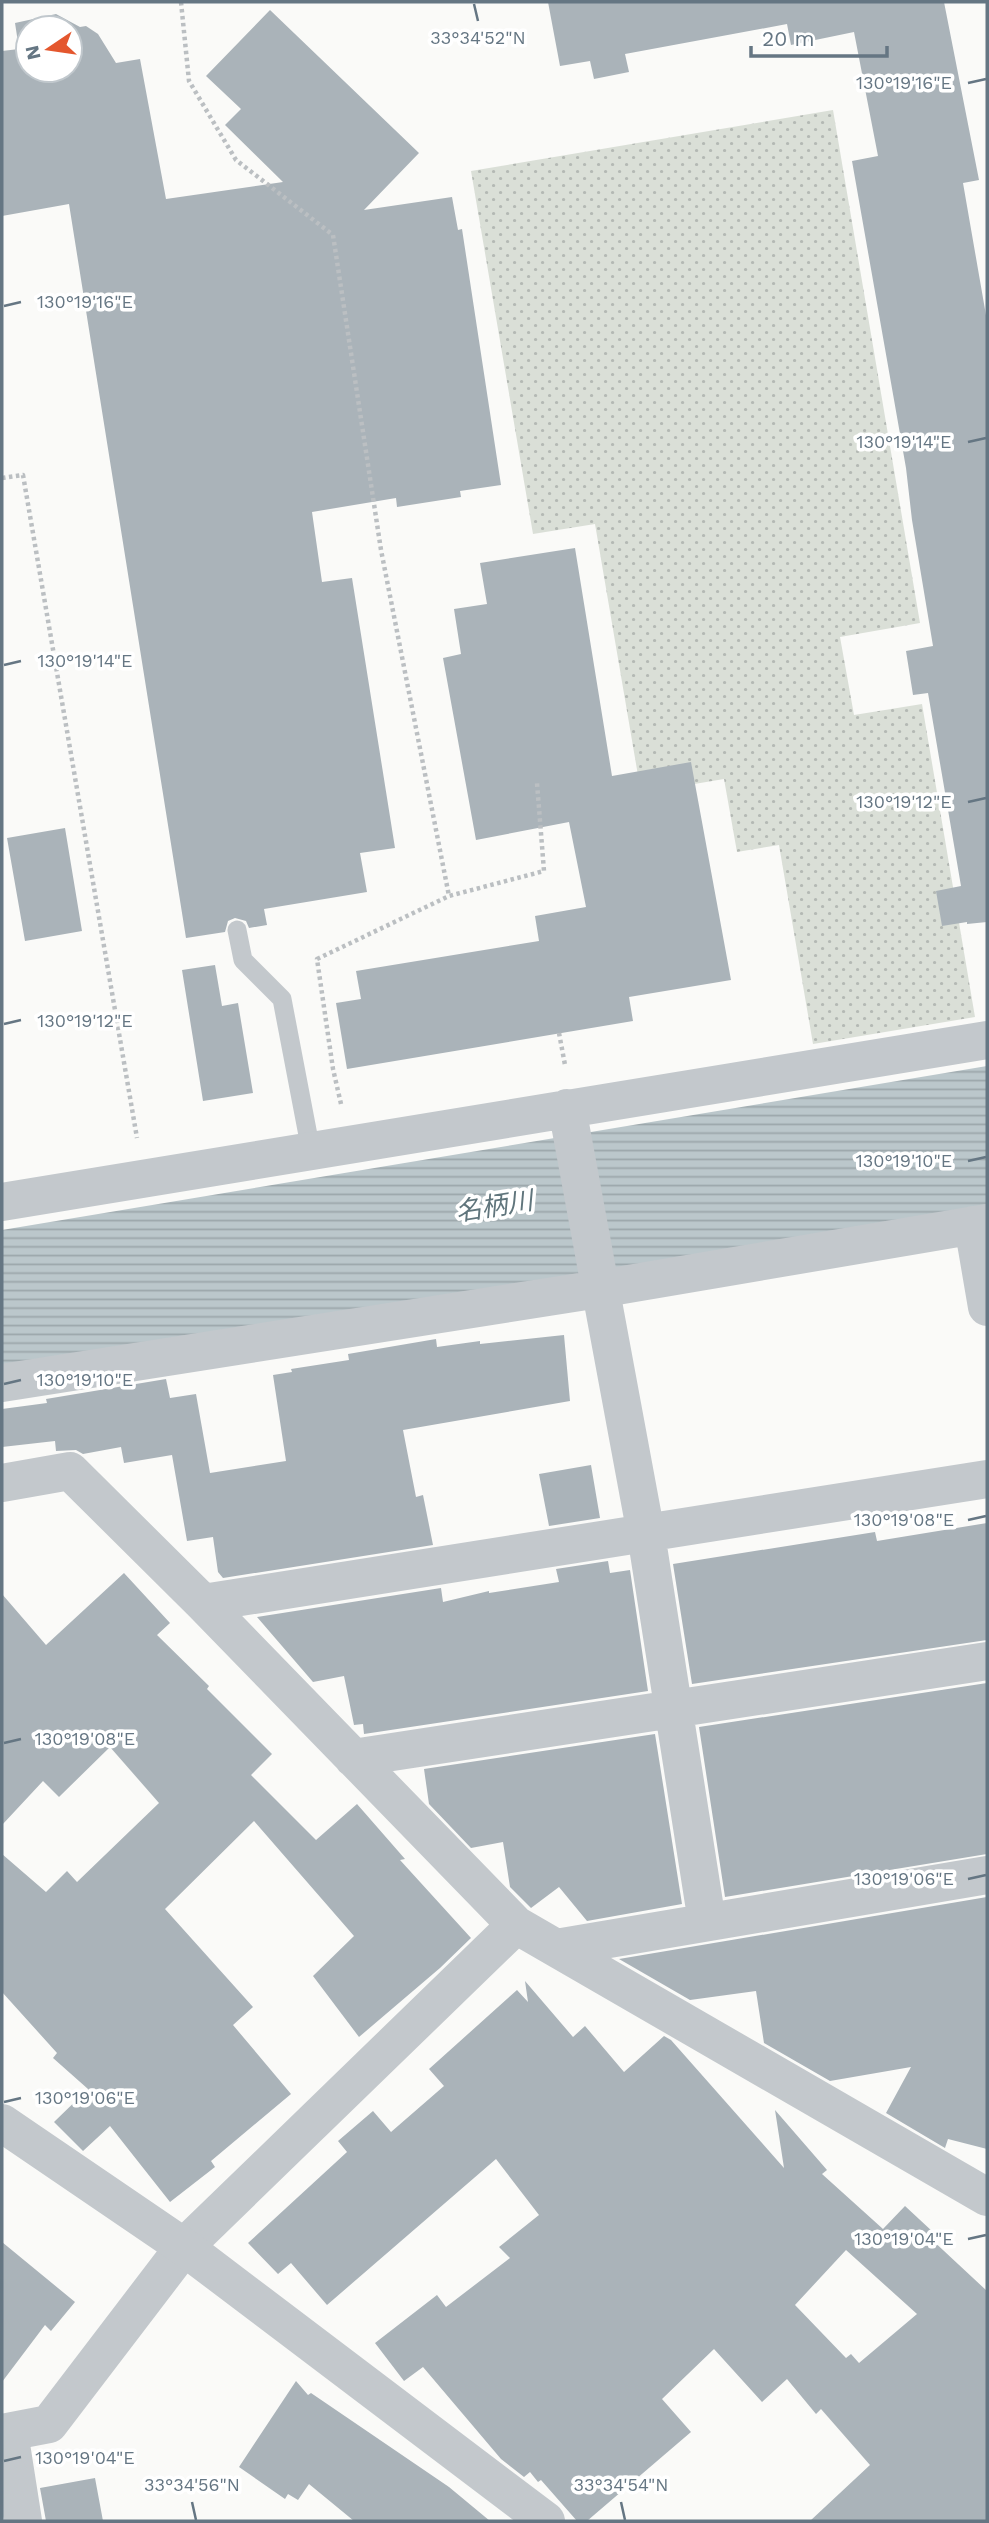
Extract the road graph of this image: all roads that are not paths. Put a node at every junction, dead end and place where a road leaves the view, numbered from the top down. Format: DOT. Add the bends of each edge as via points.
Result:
graph roads {
  1 [pos="237,930"];
  2 [pos="987,1040"];
  3 [pos="567,1108"];
  4 [pos="311,1151"];
  5 [pos="2,1202"];
  6 [pos="980,1224"];
  7 [pos="599,1289"];
  8 [pos="987,1307"];
  9 [pos="2,1383"];
  10 [pos="987,1479"];
  11 [pos="2,1483"];
  12 [pos="646,1534"];
  13 [pos="203,1603"];
  14 [pos="987,1661"];
  15 [pos="674,1710"];
  16 [pos="353,1758"];
  17 [pos="987,1875"];
  18 [pos="707,1922"];
  19 [pos="516,1925"];
  20 [pos="556,1948"];
  21 [pos="2,2123"];
  22 [pos="987,2197"];
  23 [pos="184,2247"];
  24 [pos="6,2433"];
  25 [pos="23,2521"];
  26 [pos="546,2521"];
  1 -- 4 [label="lane" via="243,960 282,999"];
  2 -- 3 [label="street"];
  3 -- 4 [label="street"];
  3 -- 7 [label="street"];
  4 -- 5 [label="street"];
  6 -- 7 [label="street"];
  6 -- 8 [label="street"];
  7 -- 9 [label="street"];
  7 -- 12 [label="street"];
  10 -- 12 [label="street"];
  11 -- 13 [label="street" via="70,1471"];
  12 -- 13 [label="street"];
  12 -- 15 [label="street"];
  13 -- 16 [label="street"];
  14 -- 15 [label="street"];
  15 -- 16 [label="street"];
  15 -- 18 [label="street"];
  16 -- 19 [label="street"];
  17 -- 18 [label="street"];
  18 -- 20 [label="street"];
  19 -- 20 [label="street"];
  19 -- 23 [label="street"];
  20 -- 22 [label="street"];
  21 -- 23 [label="street"];
  23 -- 24 [label="street" via="49,2424"];
  23 -- 26 [label="street"];
  24 -- 25 [label="street"];
}
